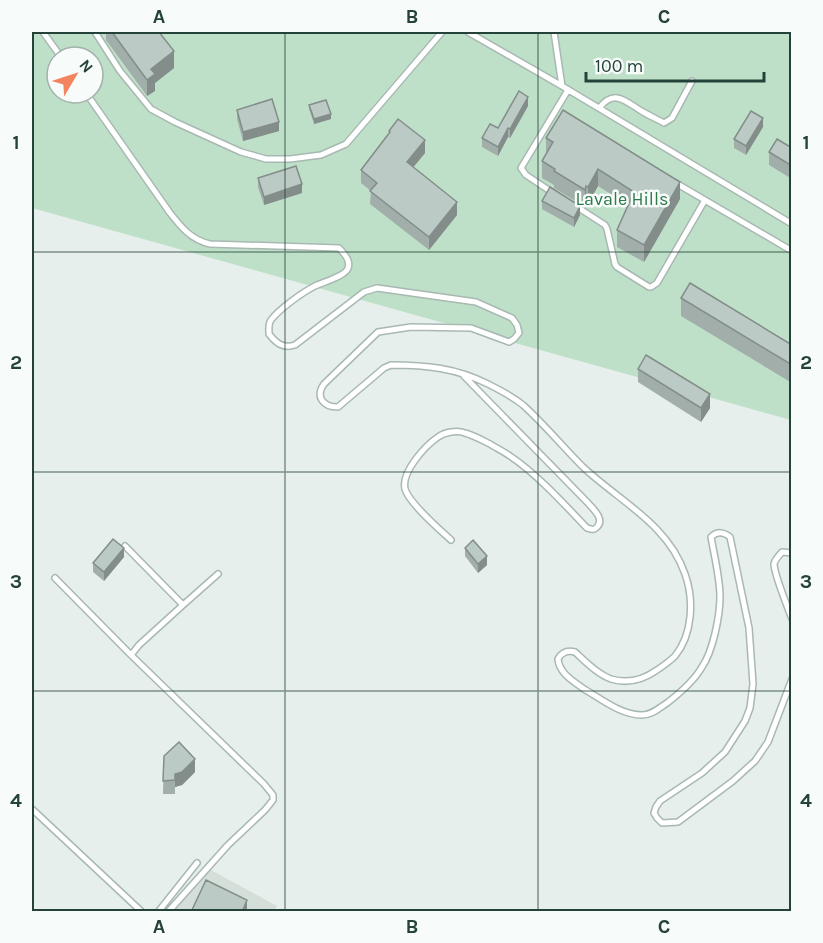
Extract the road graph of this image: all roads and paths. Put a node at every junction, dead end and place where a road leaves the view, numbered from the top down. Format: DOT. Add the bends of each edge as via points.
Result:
graph roads {
  1 [pos="43,32"];
  2 [pos="95,32"];
  3 [pos="442,32"];
  4 [pos="468,32"];
  5 [pos="554,32"];
  6 [pos="52,45"];
  7 [pos="692,81"];
  8 [pos="562,86"];
  9 [pos="568,90"];
  10 [pos="95,105"];
  11 [pos="598,108"];
  12 [pos="555,112"];
  13 [pos="565,118"];
  14 [pos="665,177"];
  15 [pos="556,194"];
  16 [pos="565,199"];
  17 [pos="705,200"];
  18 [pos="792,224"];
  19 [pos="792,251"];
  20 [pos="462,374"];
  21 [pos="451,540"];
  22 [pos="125,546"];
  23 [pos="792,553"];
  24 [pos="218,574"];
  25 [pos="55,578"];
  26 [pos="183,605"];
  27 [pos="792,620"];
  28 [pos="131,655"];
  29 [pos="792,679"];
  30 [pos="32,809"];
  31 [pos="197,863"];
  32 [pos="142,912"];
  33 [pos="158,912"];
  34 [pos="168,912"];
  1 -- 6 [label="lane"];
  2 -- 3 [label="lane" via="151,109 241,152 266,159 321,155 346,144"];
  4 -- 8 [label="lane"];
  5 -- 8 [label="lane"];
  7 -- 11 [label="lane" via="672,118 664,123 624,99 605,100"];
  8 -- 9 [label="lane"];
  9 -- 11 [label="lane"];
  9 -- 12 [label="lane"];
  10 -- 20 [label="lane" via="178,222 197,240 210,244 339,248 344,253 349,263 345,273 314,286 271,321 269,334 278,344 295,345 363,292 377,288 476,302 512,318 517,325 519,333 509,342 471,328 411,327 378,332 324,384 320,392 322,402 338,407 391,365 441,368"];
  11 -- 18 [label="lane"];
  12 -- 13 [label="lane"];
  12 -- 15 [label="lane" via="521,168 526,176"];
  14 -- 17 [label="lane"];
  16 -- 17 [label="lane" via="605,225 615,264 649,287 657,283"];
  17 -- 19 [label="lane"];
  20 -- 21 [label="lane" via="588,503 600,524 592,530 587,528 510,456 463,432 449,432 424,449 409,468 405,487 414,503"];
  20 -- 29 [label="lane" via="522,404 585,468 651,523 669,543 685,573 689,623 674,657 638,680 621,681 599,673 569,650 558,659 558,666 578,685 627,712 643,715 676,696 703,667 720,611 711,537 720,532 730,537 749,627 753,684 750,708 725,752 660,801 654,813 662,823 678,822 755,761 768,742"];
  22 -- 26 [label="lane"];
  23 -- 27 [label="lane" via="782,552 774,563"];
  24 -- 26 [label="lane"];
  25 -- 28 [label="lane"];
  26 -- 28 [label="lane"];
  28 -- 34 [label="lane" via="273,795 265,810"];
  30 -- 32 [label="lane"];
  31 -- 33 [label="lane"];
}
